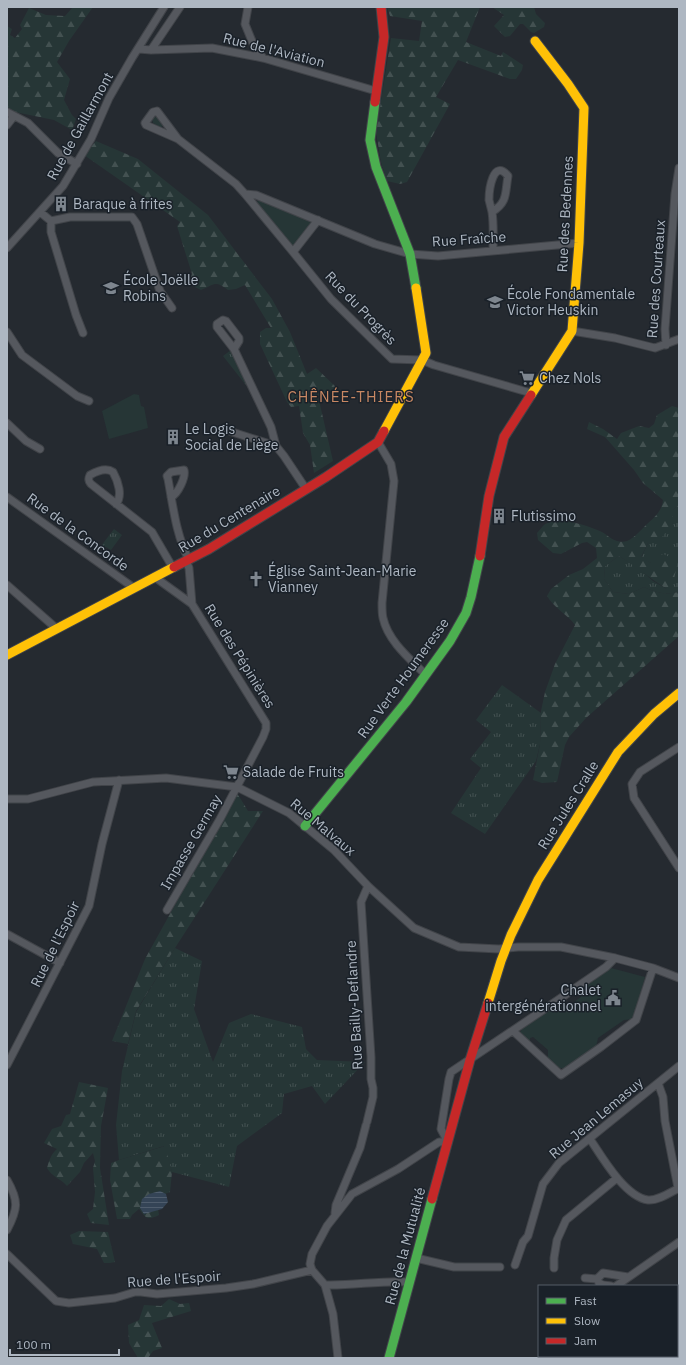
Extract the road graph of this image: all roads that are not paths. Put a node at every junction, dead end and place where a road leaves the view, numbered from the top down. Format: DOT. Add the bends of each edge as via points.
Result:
graph roads {
  1 [pos="164,7"];
  2 [pos="180,7"];
  3 [pos="248,7"];
  4 [pos="381,7"];
  5 [pos="535,41"];
  6 [pos="139,49"];
  7 [pos="151,50"];
  8 [pos="263,58"];
  9 [pos="376,91"];
  10 [pos="10,114"];
  11 [pos="7,125"];
  12 [pos="178,139"];
  13 [pos="77,164"];
  14 [pos="679,168"];
  15 [pos="245,194"];
  16 [pos="40,212"];
  17 [pos="492,212"];
  18 [pos="318,220"];
  19 [pos="51,221"];
  20 [pos="579,243"];
  21 [pos="7,248"];
  22 [pos="494,250"];
  23 [pos="293,252"];
  24 [pos="410,254"];
  25 [pos="172,308"];
  26 [pos="572,330"];
  27 [pos="7,332"];
  28 [pos="83,333"];
  29 [pos="679,339"];
  30 [pos="666,345"];
  31 [pos="234,349"];
  32 [pos="422,360"];
  33 [pos="532,393"];
  34 [pos="89,401"];
  35 [pos="7,423"];
  36 [pos="226,430"];
  37 [pos="378,442"];
  38 [pos="276,446"];
  39 [pos="40,448"];
  40 [pos="306,489"];
  41 [pos="7,497"];
  42 [pos="171,497"];
  43 [pos="116,504"];
  44 [pos="188,561"];
  45 [pos="173,568"];
  46 [pos="156,578"];
  47 [pos="7,585"];
  48 [pos="134,588"];
  49 [pos="192,604"];
  50 [pos="57,629"];
  51 [pos="7,655"];
  52 [pos="426,675"];
  53 [pos="679,693"];
  54 [pos="679,747"];
  55 [pos="119,780"];
  56 [pos="237,787"];
  57 [pos="7,799"];
  58 [pos="306,826"];
  59 [pos="679,868"];
  60 [pos="368,886"];
  61 [pos="167,910"];
  62 [pos="7,934"];
  63 [pos="506,949"];
  64 [pos="615,958"];
  65 [pos="60,963"];
  66 [pos="653,968"];
  67 [pos="679,978"];
  68 [pos="513,1031"];
  69 [pos="470,1060"];
  70 [pos="7,1065"];
  71 [pos="679,1066"];
  72 [pos="658,1084"];
  73 [pos="590,1139"];
  74 [pos="448,1142"];
  75 [pos="617,1178"];
  76 [pos="7,1180"];
  77 [pos="679,1188"];
  78 [pos="334,1216"];
  79 [pos="7,1230"];
  80 [pos="679,1242"];
  81 [pos="7,1254"];
  82 [pos="416,1258"];
  83 [pos="515,1265"];
  84 [pos="500,1267"];
  85 [pos="554,1268"];
  86 [pos="312,1270"];
  87 [pos="585,1278"];
  88 [pos="628,1278"];
  89 [pos="597,1279"];
  90 [pos="409,1282"];
  91 [pos="325,1285"];
  92 [pos="601,1285"];
  93 [pos="618,1285"];
  94 [pos="338,1358"];
  95 [pos="389,1358"];
  1 -- 6 [label="street, Rue de Gaillarmont"];
  2 -- 7 [label="street"];
  3 -- 8 [label="street" via="245,24 254,46"];
  4 -- 9 [label="street" via="384,34"];
  5 -- 20 [label="street, Rue des Bedennes" via="584,108"];
  6 -- 7 [label="street, Rue de l'Aviation"];
  6 -- 13 [label="street, Rue de Gaillarmont" via="110,98"];
  7 -- 8 [label="street, Rue de l'Aviation" via="212,48"];
  8 -- 9 [label="street, Rue de l'Aviation"];
  9 -- 24 [label="street" via="370,140 376,167"];
  10 -- 11 [label="street"];
  10 -- 13 [label="street" via="28,122 58,153"];
  12 -- 12 [label="street" via="157,112 153,112 145,123"];
  12 -- 15 [label="street, Rue du Progrès" via="236,184"];
  13 -- 16 [label="street, Rue de Gaillarmont" via="63,186"];
  14 -- 30 [label="street, Rue des Courteaux" via="665,329"];
  15 -- 18 [label="street, Rue Fraîche" via="256,195"];
  15 -- 23 [label="street, Rue du Progrès"];
  16 -- 19 [label="street"];
  16 -- 21 [label="street, Rue de Gaillarmont"];
  17 -- 17 [label="street" via="489,199 493,175 500,170 508,176 504,202"];
  17 -- 22 [label="street"];
  18 -- 23 [label="street"];
  18 -- 24 [label="street, Rue Fraîche" via="375,244"];
  19 -- 25 [label="street" via="70,217 132,217 137,224 160,291"];
  19 -- 28 [label="street" via="51,232"];
  20 -- 22 [label="street, Rue Fraîche"];
  20 -- 26 [label="street, Rue des Bedennes"];
  22 -- 24 [label="street, Rue Fraîche" via="438,256"];
  23 -- 32 [label="street, Rue du Progrès" via="332,299 392,359"];
  24 -- 32 [label="street" via="426,353"];
  26 -- 30 [label="street, Rue des Courteaux" via="655,348"];
  26 -- 33 [label="street, Rue des Bedennes"];
  27 -- 34 [label="street" via="22,355 77,396"];
  29 -- 30 [label="street"];
  31 -- 38 [label="street" via="271,427"];
  32 -- 33 [label="street, Rue du Progrès"];
  32 -- 37 [label="street, Rue du Centenaire"];
  33 -- 52 [label="street, Rue Verte Houmeresse" via="504,437 489,496 479,563 466,613"];
  35 -- 39 [label="street" via="26,441"];
  36 -- 38 [label="street"];
  37 -- 40 [label="street, Rue du Centenaire"];
  37 -- 52 [label="street" via="391,464 394,481 382,603 383,619 390,635"];
  38 -- 40 [label="street"];
  40 -- 44 [label="street, Rue du Centenaire"];
  41 -- 48 [label="street, Rue de la Concorde"];
  42 -- 44 [label="street, Rue des Pépinières" via="181,546"];
  43 -- 43 [label="street" via="91,484 88,478 90,475 104,470 113,472 119,492"];
  43 -- 45 [label="street" via="152,532"];
  44 -- 45 [label="street, Rue du Centenaire"];
  44 -- 49 [label="street, Rue des Pépinières"];
  45 -- 46 [label="street, Rue du Centenaire"];
  46 -- 48 [label="street, Rue du Centenaire"];
  46 -- 49 [label="street, Rue des Pépinières"];
  47 -- 50 [label="street"];
  48 -- 50 [label="street, Rue du Centenaire"];
  49 -- 56 [label="street, Rue des Pépinières" via="266,723 263,737"];
  50 -- 51 [label="street, Rue du Centenaire"];
  52 -- 58 [label="street, Rue Verte Houmeresse"];
  53 -- 63 [label="street, Rue Jules Cralle" via="654,714 618,752 538,880"];
  54 -- 59 [label="street" via="640,772 632,784 634,798"];
  55 -- 56 [label="street, Rue Malvaux" via="166,778"];
  55 -- 57 [label="street, Rue Malvaux" via="92,782 28,798"];
  55 -- 65 [label="street, Rue de l'Espoir" via="89,906"];
  56 -- 58 [label="street, Rue Malvaux" via="289,813"];
  56 -- 61 [label="street, Impasse Germay"];
  58 -- 60 [label="street, Rue Malvaux" via="334,850"];
  60 -- 63 [label="street, Rue Malvaux" via="414,928 459,947"];
  60 -- 78 [label="street, Rue Bailly-Deflandre" via="361,902 373,1088 360,1148 336,1205"];
  62 -- 65 [label="street"];
  63 -- 64 [label="street, Rue Malvaux" via="561,947"];
  63 -- 69 [label="street, Rue de la Mutualité"];
  64 -- 66 [label="street, Rue Malvaux"];
  64 -- 68 [label="street" via="606,967"];
  65 -- 70 [label="street, Rue de l'Espoir"];
  66 -- 67 [label="street, Rue Malvaux"];
  66 -- 68 [label="street" via="636,1020 561,1075"];
  68 -- 69 [label="street"];
  69 -- 74 [label="street, Rue de la Mutualité"];
  69 -- 74 [label="street" via="451,1072 441,1129"];
  71 -- 72 [label="street, Rue Jean Lemasuy"];
  72 -- 73 [label="street, Rue Jean Lemasuy"];
  72 -- 77 [label="street" via="663,1097 665,1121"];
  73 -- 75 [label="street"];
  73 -- 83 [label="street, Rue Jean Lemasuy" via="558,1163 543,1184 528,1236 523,1242"];
  74 -- 78 [label="street" via="438,1142 398,1169 352,1194"];
  74 -- 82 [label="street, Rue de la Mutualité"];
  75 -- 77 [label="street" via="636,1196 649,1200"];
  75 -- 85 [label="street" via="566,1220 557,1240"];
  76 -- 79 [label="street" via="15,1195 16,1207"];
  78 -- 86 [label="street" via="312,1254"];
  80 -- 88 [label="street"];
  81 -- 86 [label="street, Rue de l'Espoir" via="56,1301 69,1303 115,1298 135,1292 157,1294 226,1288"];
  82 -- 84 [label="street" via="454,1267"];
  82 -- 90 [label="street, Rue de la Mutualité"];
  86 -- 91 [label="street"];
  87 -- 89 [label="street"];
  88 -- 89 [label="street" via="603,1273"];
  88 -- 93 [label="street"];
  89 -- 92 [label="street"];
  90 -- 91 [label="street"];
  90 -- 95 [label="street, Rue de la Mutualité"];
  91 -- 94 [label="street" via="333,1314"];
}
